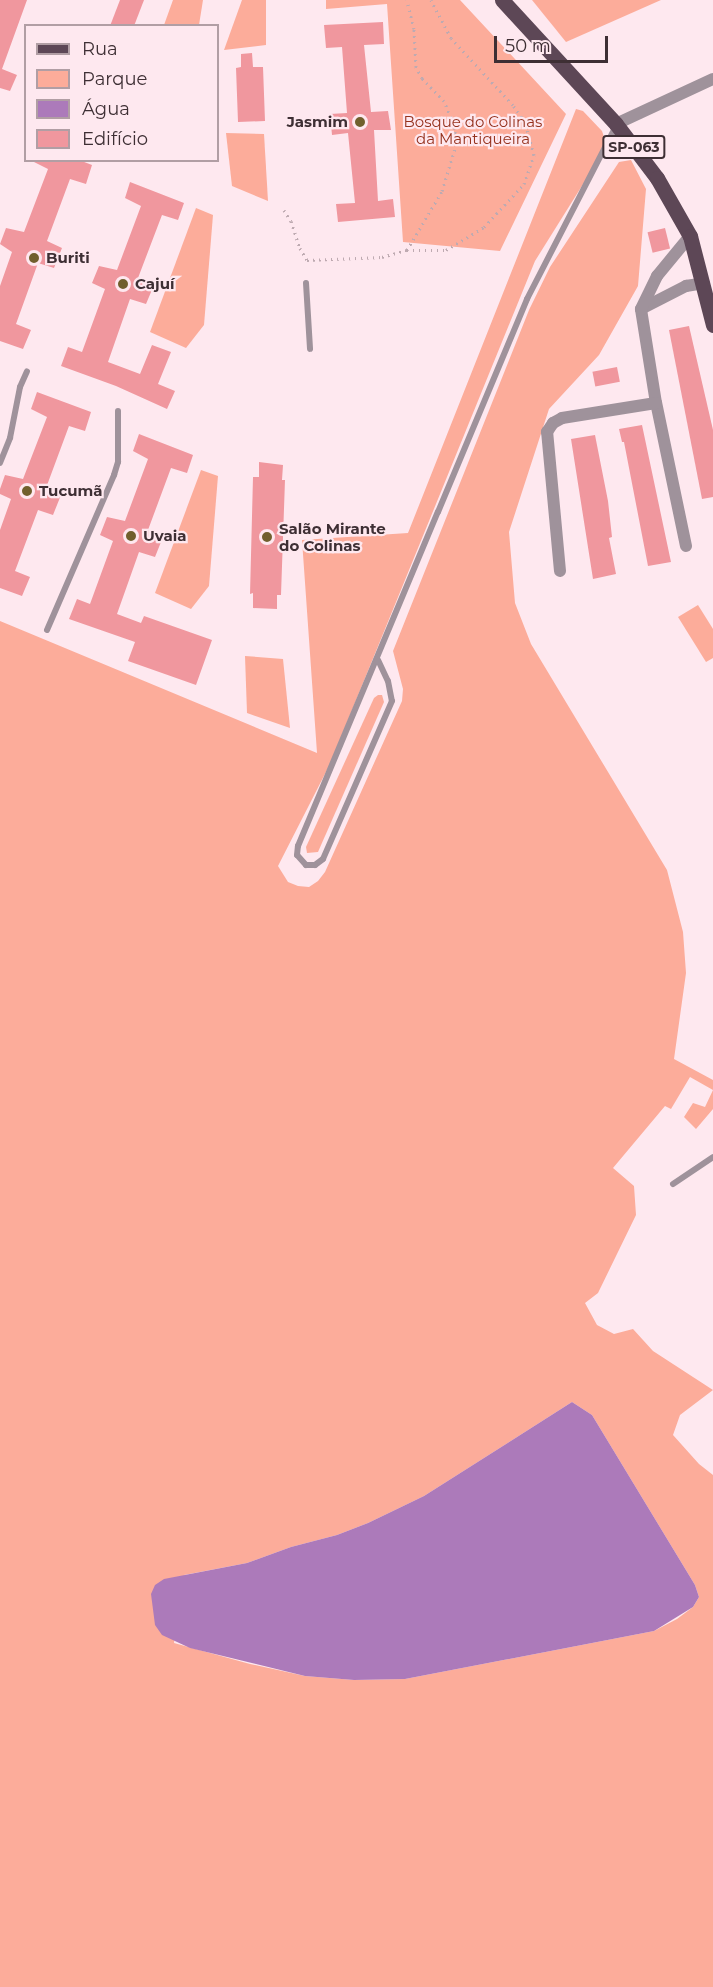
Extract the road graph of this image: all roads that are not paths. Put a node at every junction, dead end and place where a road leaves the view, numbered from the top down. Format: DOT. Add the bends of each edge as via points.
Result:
graph roads {
  1 [pos="502,0"];
  2 [pos="713,79"];
  3 [pos="616,124"];
  4 [pos="690,236"];
  5 [pos="306,283"];
  6 [pos="704,283"];
  7 [pos="641,309"];
  8 [pos="713,325"];
  9 [pos="310,349"];
  10 [pos="27,371"];
  11 [pos="656,404"];
  12 [pos="118,411"];
  13 [pos="0,463"];
  14 [pos="686,546"];
  15 [pos="560,571"];
  16 [pos="47,630"];
  17 [pos="378,660"];
  18 [pos="713,1157"];
  19 [pos="673,1184"];
  1 -- 3 [label="main road, SP-063"];
  2 -- 3 [label="street"];
  3 -- 4 [label="main road, SP-063" via="657,178"];
  3 -- 17 [label="lane" via="527,299"];
  4 -- 6 [label="main road, SP-063"];
  4 -- 7 [label="street" via="657,276"];
  5 -- 9 [label="lane"];
  6 -- 7 [label="street" via="686,286"];
  6 -- 8 [label="main road, SP-063"];
  7 -- 11 [label="street"];
  10 -- 13 [label="lane"];
  11 -- 14 [label="street"];
  11 -- 15 [label="street" via="562,418 547,432"];
  12 -- 16 [label="lane" via="118,462 114,475"];
  17 -- 17 [label="lane" via="298,846 299,859 306,865 323,860 392,701"];
  18 -- 19 [label="lane"];
}
